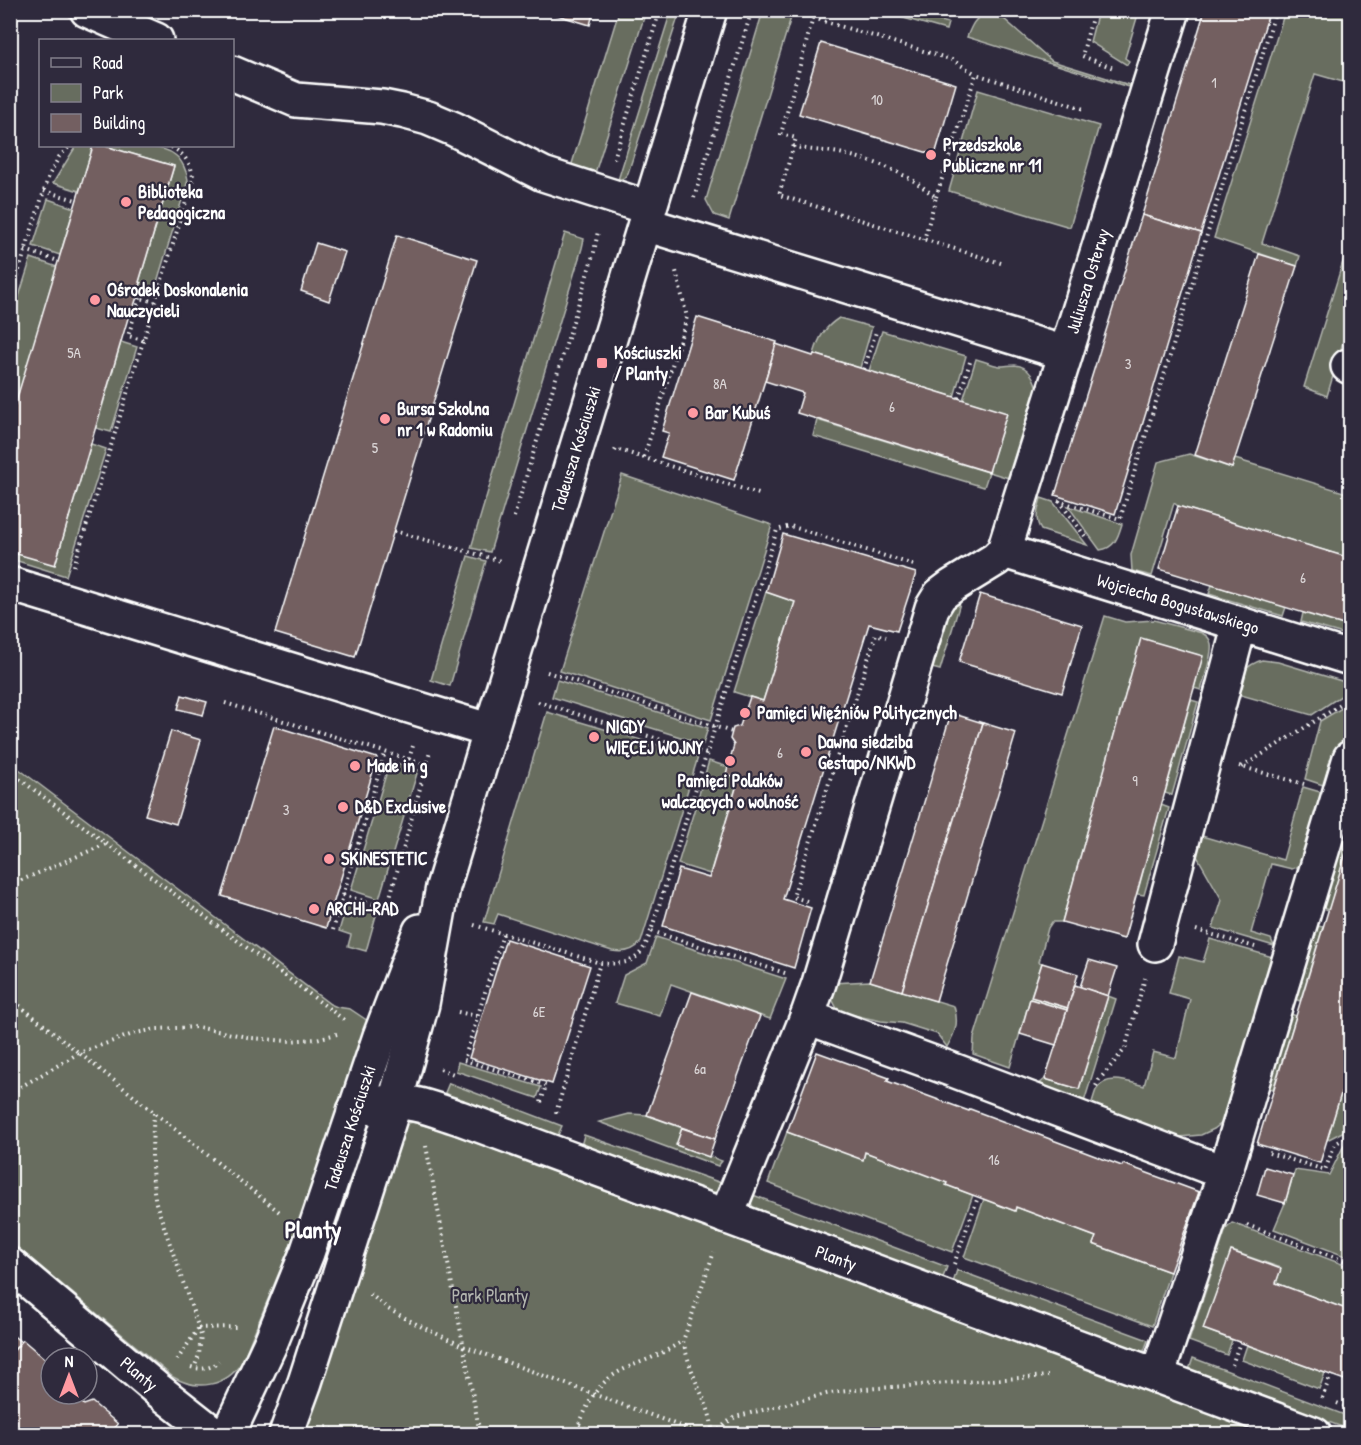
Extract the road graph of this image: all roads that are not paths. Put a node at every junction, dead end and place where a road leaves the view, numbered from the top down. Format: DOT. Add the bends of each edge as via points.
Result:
graph roads {
  1 [pos="87,10"];
  2 [pos="710,10"];
  3 [pos="1173,10"];
  4 [pos="154,39"];
  5 [pos="234,74"];
  6 [pos="647,216"];
  7 [pos="1065,352"];
  8 [pos="1004,551"];
  9 [pos="10,584"];
  10 [pos="1239,624"];
  11 [pos="1350,658"];
  12 [pos="491,731"];
  13 [pos="1350,758"];
  14 [pos="443,887"];
  15 [pos="1158,932"];
  16 [pos="807,1017"];
  17 [pos="395,1102"];
  18 [pos="354,1111"];
  19 [pos="1225,1173"];
  20 [pos="726,1217"];
  21 [pos="10,1265"];
  22 [pos="1157,1376"];
  23 [pos="214,1434"];
  24 [pos="228,1434"];
  25 [pos="286,1434"];
  26 [pos="1314,1434"];
  1 -- 4 [label="street"];
  2 -- 6 [label="street, Tadeusza Kościuszki"];
  3 -- 7 [label="street, Juliusza Osterwy"];
  5 -- 6 [label="street" via="296,100 382,107 428,118 543,174 604,193"];
  6 -- 7 [label="street"];
  6 -- 12 [label="street, Tadeusza Kościuszki"];
  7 -- 8 [label="street, Juliusza Osterwy"];
  8 -- 10 [label="street, Wojciecha Bogusławskiego"];
  8 -- 16 [label="street" via="940,595 932,608"];
  9 -- 12 [label="street"];
  10 -- 11 [label="street, Wojciecha Bogusławskiego"];
  10 -- 15 [label="street"];
  12 -- 14 [label="street, Tadeusza Kościuszki"];
  13 -- 19 [label="street"];
  14 -- 17 [label="street, Tadeusza Kościuszki" via="422,1004"];
  14 -- 18 [label="street, Tadeusza Kościuszki" via="406,966"];
  16 -- 19 [label="street"];
  16 -- 20 [label="street"];
  17 -- 18 [label="street, Planty"];
  17 -- 20 [label="street, Planty" via="416,1104 460,1118"];
  17 -- 25 [label="street, Tadeusza Kościuszki"];
  18 -- 24 [label="street, Tadeusza Kościuszki" via="308,1253"];
  19 -- 22 [label="street"];
  20 -- 22 [label="street, Planty"];
  21 -- 23 [label="street, Planty"];
  22 -- 26 [label="street, Planty"];
}
